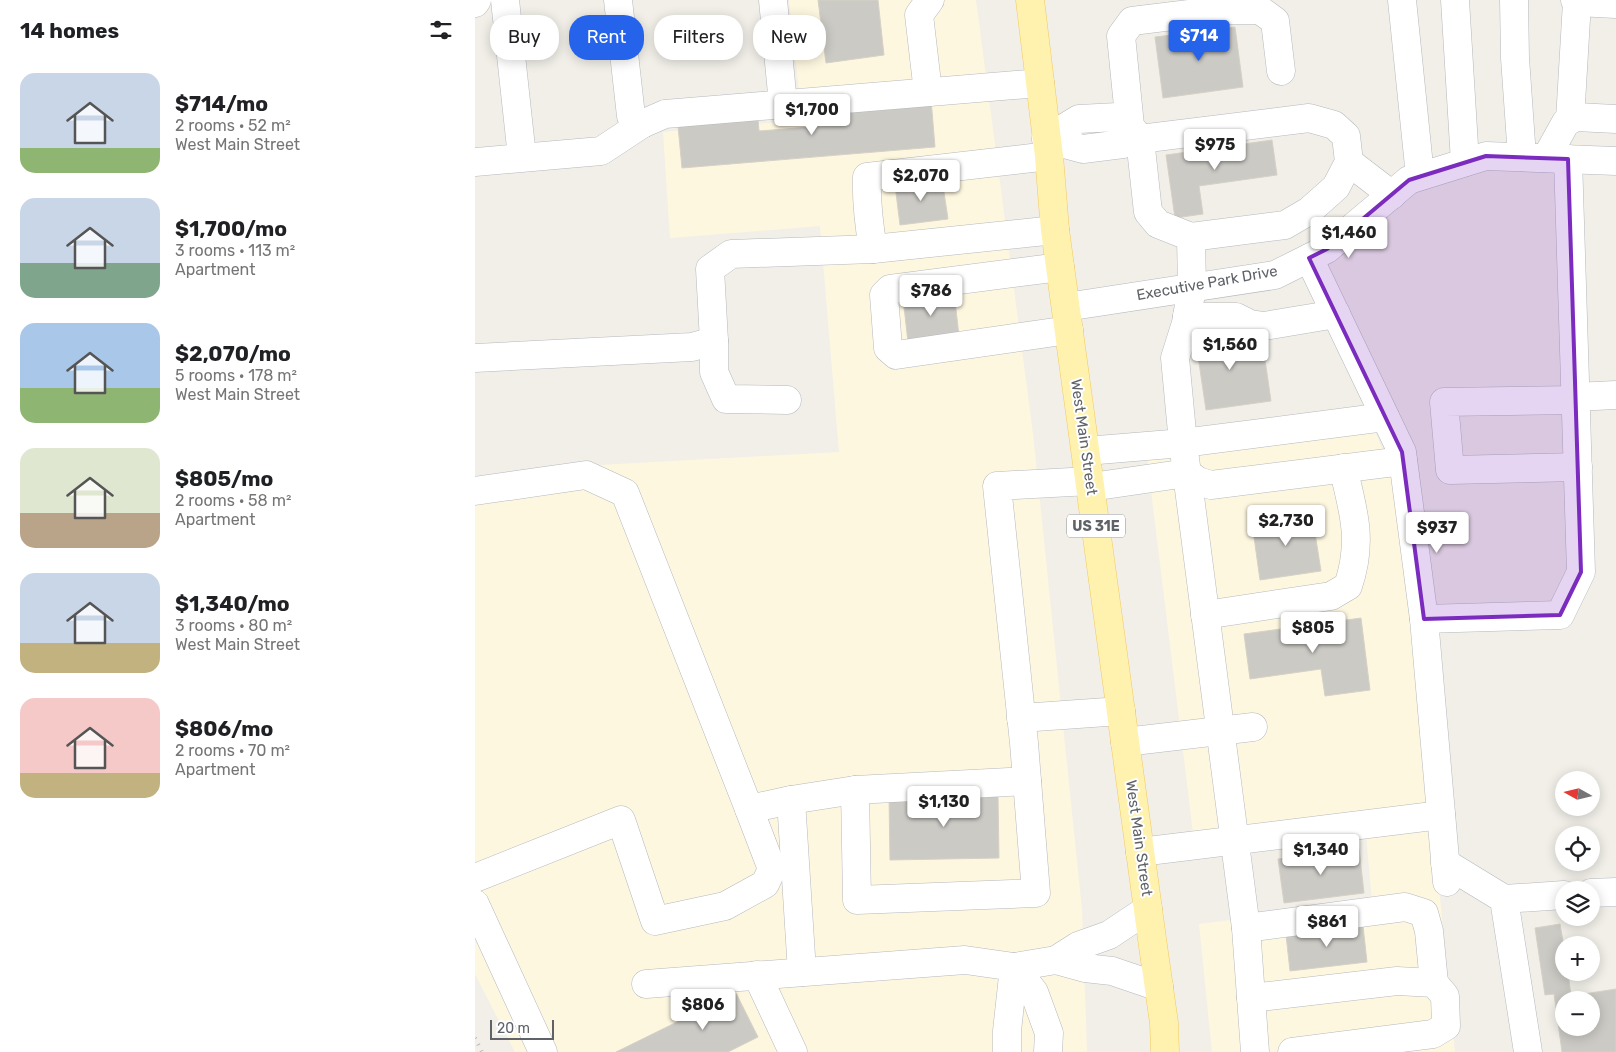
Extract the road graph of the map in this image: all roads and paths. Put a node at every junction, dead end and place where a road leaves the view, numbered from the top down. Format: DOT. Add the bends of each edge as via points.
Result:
graph roads {
  1 [pos="505,0"];
  2 [pos="618,0"];
  3 [pos="773,0"];
  4 [pos="930,0"];
  5 [pos="1030,0"];
  6 [pos="1401,0"];
  7 [pos="1455,0"];
  8 [pos="1515,0"];
  9 [pos="1576,1"];
  10 [pos="1616,4"];
  11 [pos="1281,71"];
  12 [pos="1040,83"];
  13 [pos="928,92"];
  14 [pos="783,104"];
  15 [pos="1616,119"];
  16 [pos="637,120"];
  17 [pos="1570,120"];
  18 [pos="1135,132"];
  19 [pos="1047,148"];
  20 [pos="521,149"];
  21 [pos="1546,158"];
  22 [pos="1616,161"];
  23 [pos="475,162"];
  24 [pos="1349,162"];
  25 [pos="1465,162"];
  26 [pos="1420,176"];
  27 [pos="1392,195"];
  28 [pos="1055,230"];
  29 [pos="998,236"];
  30 [pos="1191,237"];
  31 [pos="873,249"];
  32 [pos="1309,258"];
  33 [pos="1060,267"];
  34 [pos="1003,274"];
  35 [pos="1192,287"];
  36 [pos="1336,314"];
  37 [pos="1187,317"];
  38 [pos="1067,318"];
  39 [pos="714,341"];
  40 [pos="475,358"];
  41 [pos="1616,395"];
  42 [pos="1576,399"];
  43 [pos="787,400"];
  44 [pos="1385,417"];
  45 [pos="1183,444"];
  46 [pos="1086,451"];
  47 [pos="1403,461"];
  48 [pos="1578,467"];
  49 [pos="1343,468"];
  50 [pos="1187,473"];
  51 [pos="1090,484"];
  52 [pos="475,491"];
  53 [pos="1205,615"];
  54 [pos="1424,619"];
  55 [pos="1121,711"];
  56 [pos="1021,718"];
  57 [pos="1253,727"];
  58 [pos="1221,730"];
  59 [pos="1125,742"];
  60 [pos="1027,781"];
  61 [pos="855,790"];
  62 [pos="791,800"];
  63 [pos="749,809"];
  64 [pos="1441,815"];
  65 [pos="1235,839"];
  66 [pos="1140,852"];
  67 [pos="475,878"];
  68 [pos="1616,892"];
  69 [pos="1600,893"];
  70 [pos="1555,895"];
  71 [pos="1504,898"];
  72 [pos="475,904"];
  73 [pos="1148,909"];
  74 [pos="1246,928"];
  75 [pos="1056,960"];
  76 [pos="1014,967"];
  77 [pos="802,972"];
  78 [pos="757,975"];
  79 [pos="1434,983"];
  80 [pos="646,984"];
  81 [pos="1159,987"];
  82 [pos="1251,998"];
  83 [pos="1410,1045"];
  84 [pos="543,1052"];
  85 [pos="793,1052"];
  86 [pos="1007,1052"];
  87 [pos="1048,1052"];
  88 [pos="1165,1052"];
  89 [pos="1255,1052"];
  90 [pos="1292,1052"];
  91 [pos="1528,1052"];
  1 -- 20 [label="street"];
  2 -- 16 [label="street"];
  3 -- 14 [label="street"];
  4 -- 13 [label="street" via="919,15"];
  5 -- 12 [label="main road, West Main Street / US 31E"];
  6 -- 26 [label="street"];
  7 -- 25 [label="street"];
  8 -- 21 [label="street" via="1518,90"];
  9 -- 10 [label="street"];
  9 -- 17 [label="street"];
  11 -- 18 [label="street" via="1275,21 1260,10 1221,10 1132,22 1121,36"];
  12 -- 13 [label="street"];
  12 -- 19 [label="main road, West Main Street / US 31E"];
  13 -- 14 [label="street"];
  14 -- 16 [label="street" via="665,114"];
  15 -- 17 [label="street" via="1576,117"];
  16 -- 20 [label="street" via="601,151"];
  17 -- 21 [label="street"];
  18 -- 19 [label="street" via="1118,117 1079,119"];
  18 -- 24 [label="street" via="1309,118 1334,125 1346,136"];
  18 -- 30 [label="street" via="1148,212 1158,224"];
  19 -- 28 [label="main road, West Main Street / US 31E"];
  19 -- 31 [label="street" via="867,177"];
  20 -- 23 [label="street"];
  21 -- 22 [label="street, Executive Park Drive"];
  21 -- 25 [label="street, Executive Park Drive" via="1486,156"];
  21 -- 42 [label="street"];
  24 -- 27 [label="street"];
  24 -- 30 [label="street" via="1336,187 1309,211 1285,225"];
  25 -- 26 [label="street, Executive Park Drive"];
  26 -- 27 [label="street, Executive Park Drive" via="1409,180"];
  27 -- 32 [label="street, Executive Park Drive" via="1327,249"];
  28 -- 29 [label="street"];
  28 -- 33 [label="main road, West Main Street / US 31E"];
  29 -- 31 [label="street"];
  29 -- 34 [label="street"];
  30 -- 35 [label="street"];
  31 -- 39 [label="street" via="731,254 711,269"];
  32 -- 35 [label="street, Executive Park Drive" via="1275,275"];
  32 -- 36 [label="street"];
  33 -- 34 [label="street"];
  33 -- 38 [label="main road, West Main Street / US 31E"];
  34 -- 38 [label="street, Executive Park Drive" via="890,289 884,295 888,348 896,356"];
  35 -- 37 [label="street"];
  35 -- 38 [label="street, Executive Park Drive"];
  36 -- 37 [label="street" via="1264,326 1236,317"];
  36 -- 44 [label="street"];
  37 -- 45 [label="street" via="1175,358"];
  38 -- 46 [label="main road, West Main Street / US 31E"];
  39 -- 40 [label="street" via="692,347"];
  39 -- 43 [label="street" via="714,372 726,399"];
  41 -- 42 [label="street"];
  42 -- 48 [label="street"];
  42 -- 48 [label="street" via="1444,402 1450,470"];
  44 -- 45 [label="street"];
  44 -- 47 [label="street"];
  45 -- 46 [label="street"];
  45 -- 50 [label="street"];
  46 -- 51 [label="main road, West Main Street / US 31E"];
  47 -- 49 [label="street"];
  47 -- 54 [label="street"];
  48 -- 54 [label="street" via="1581,572 1560,614"];
  49 -- 50 [label="street" via="1211,484 1198,482"];
  49 -- 53 [label="street" via="1357,542 1355,566 1348,586 1331,596"];
  50 -- 51 [label="street"];
  50 -- 53 [label="street"];
  51 -- 55 [label="main road, West Main Street / US 31E"];
  51 -- 56 [label="street" via="997,486"];
  52 -- 63 [label="street" via="586,475 625,493"];
  53 -- 58 [label="street"];
  54 -- 64 [label="street"];
  55 -- 56 [label="street"];
  55 -- 59 [label="main road, West Main Street / US 31E"];
  56 -- 60 [label="street"];
  57 -- 58 [label="street"];
  58 -- 59 [label="street"];
  58 -- 65 [label="street"];
  59 -- 66 [label="main road, West Main Street / US 31E"];
  60 -- 61 [label="street"];
  60 -- 61 [label="street" via="1036,893 857,900"];
  61 -- 62 [label="street"];
  62 -- 63 [label="street"];
  62 -- 77 [label="street"];
  63 -- 67 [label="street" via="772,869 765,884 725,906 655,920 621,820"];
  64 -- 65 [label="street"];
  64 -- 71 [label="street" via="1446,873"];
  65 -- 66 [label="street"];
  65 -- 74 [label="street"];
  66 -- 73 [label="main road, West Main Street / US 31E"];
  68 -- 69 [label="street"];
  70 -- 71 [label="street"];
  71 -- 91 [label="street"];
  72 -- 84 [label="street"];
  73 -- 75 [label="street" via="1109,935 1078,946"];
  73 -- 81 [label="main road, West Main Street / US 31E"];
  74 -- 79 [label="street" via="1405,907 1424,913 1429,930"];
  74 -- 82 [label="street"];
  75 -- 76 [label="street"];
  75 -- 81 [label="street" via="1112,971"];
  76 -- 77 [label="street" via="965,960"];
  76 -- 86 [label="street"];
  76 -- 87 [label="street" via="1034,992 1049,1033"];
  77 -- 78 [label="street"];
  78 -- 80 [label="street"];
  78 -- 85 [label="street"];
  79 -- 82 [label="street" via="1397,981"];
  79 -- 83 [label="street" via="1445,996 1446,1026"];
  81 -- 88 [label="main road, West Main Street / US 31E"];
  82 -- 89 [label="street"];
  83 -- 90 [label="street"];
}
